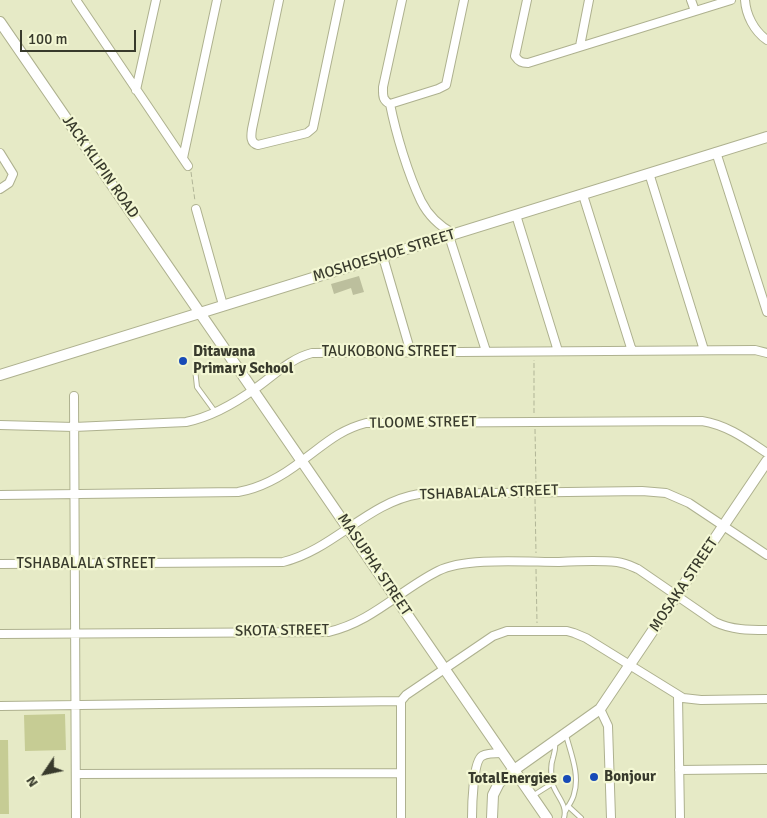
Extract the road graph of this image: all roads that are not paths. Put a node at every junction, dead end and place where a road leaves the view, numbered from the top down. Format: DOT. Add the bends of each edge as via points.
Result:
graph roads {
  1 [pos="76,0"];
  2 [pos="156,0"];
  3 [pos="217,0"];
  4 [pos="279,0"];
  5 [pos="340,0"];
  6 [pos="402,0"];
  7 [pos="464,0"];
  8 [pos="527,0"];
  9 [pos="589,0"];
  10 [pos="691,0"];
  11 [pos="731,0"];
  12 [pos="746,0"];
  13 [pos="695,11"];
  14 [pos="0,22"];
  15 [pos="767,40"];
  16 [pos="580,46"];
  17 [pos="136,90"];
  18 [pos="390,104"];
  19 [pos="767,137"];
  20 [pos="716,152"];
  21 [pos="0,153"];
  22 [pos="183,158"];
  23 [pos="188,166"];
  24 [pos="649,173"];
  25 [pos="0,189"];
  26 [pos="583,195"];
  27 [pos="196,209"];
  28 [pos="516,215"];
  29 [pos="452,235"];
  30 [pos="383,257"];
  31 [pos="223,305"];
  32 [pos="201,312"];
  33 [pos="767,312"];
  34 [pos="704,350"];
  35 [pos="486,351"];
  36 [pos="558,351"];
  37 [pos="632,351"];
  38 [pos="410,353"];
  39 [pos="767,353"];
  40 [pos="195,369"];
  41 [pos="0,375"];
  42 [pos="254,390"];
  43 [pos="74,396"];
  44 [pos="216,413"];
  45 [pos="0,425"];
  46 [pos="74,427"];
  47 [pos="767,453"];
  48 [pos="302,461"];
  49 [pos="767,461"];
  50 [pos="75,494"];
  51 [pos="0,495"];
  52 [pos="724,526"];
  53 [pos="348,528"];
  54 [pos="767,555"];
  55 [pos="0,564"];
  56 [pos="75,564"];
  57 [pos="678,596"];
  58 [pos="396,598"];
  59 [pos="767,630"];
  60 [pos="76,633"];
  61 [pos="0,634"];
  62 [pos="629,665"];
  63 [pos="445,669"];
  64 [pos="678,696"];
  65 [pos="767,699"];
  66 [pos="401,701"];
  67 [pos="76,705"];
  68 [pos="0,706"];
  69 [pos="600,708"];
  70 [pos="566,733"];
  71 [pos="555,741"];
  72 [pos="502,753"];
  73 [pos="767,769"];
  74 [pos="514,770"];
  75 [pos="679,770"];
  76 [pos="401,773"];
  77 [pos="76,774"];
  78 [pos="553,783"];
  79 [pos="532,797"];
  80 [pos="568,806"];
  81 [pos="565,812"];
  82 [pos="76,818"];
  83 [pos="401,818"];
  84 [pos="472,818"];
  85 [pos="492,818"];
  86 [pos="547,818"];
  87 [pos="564,818"];
  88 [pos="581,818"];
  89 [pos="611,818"];
  90 [pos="680,818"];
  1 -- 17 [label="street"];
  2 -- 17 [label="street"];
  3 -- 22 [label="street"];
  4 -- 5 [label="street" via="252,129 253,142 258,145 307,133 313,128"];
  6 -- 18 [label="street" via="383,88 383,96"];
  7 -- 18 [label="street" via="446,85"];
  8 -- 16 [label="street" via="516,47 515,56 520,62"];
  9 -- 16 [label="street"];
  10 -- 13 [label="street"];
  11 -- 13 [label="street"];
  12 -- 15 [label="street" via="751,21"];
  13 -- 16 [label="street"];
  14 -- 32 [label="street, JACK KLIPIN ROAD"];
  17 -- 22 [label="street"];
  18 -- 29 [label="street" via="421,201"];
  19 -- 20 [label="street, MOSHOESHOE STREET"];
  20 -- 24 [label="street, MOSHOESHOE STREET"];
  20 -- 33 [label="street"];
  21 -- 25 [label="street" via="13,174 9,183"];
  22 -- 23 [label="street"];
  24 -- 26 [label="street, MOSHOESHOE STREET"];
  24 -- 34 [label="street"];
  26 -- 28 [label="street, MOSHOESHOE STREET"];
  26 -- 37 [label="street"];
  27 -- 31 [label="street"];
  28 -- 29 [label="street, MOSHOESHOE STREET"];
  28 -- 36 [label="street"];
  29 -- 30 [label="street, MOSHOESHOE STREET"];
  29 -- 35 [label="street"];
  30 -- 31 [label="street, MOSHOESHOE STREET"];
  30 -- 38 [label="street"];
  31 -- 32 [label="street, MOSHOESHOE STREET"];
  32 -- 41 [label="street, MOSHOESHOE STREET"];
  32 -- 42 [label="street, MASUPHA STREET"];
  34 -- 37 [label="street, TAUKOBONG STREET"];
  34 -- 39 [label="street, TAUKOBONG STREET"];
  35 -- 36 [label="street, TAUKOBONG STREET"];
  35 -- 38 [label="street, TAUKOBONG STREET"];
  36 -- 37 [label="street, TAUKOBONG STREET"];
  38 -- 42 [label="street, TAUKOBONG STREET" via="312,353 293,361"];
  40 -- 44 [label="lane" via="197,387"];
  42 -- 44 [label="street, TAUKOBONG STREET"];
  42 -- 48 [label="street, MASUPHA STREET"];
  43 -- 46 [label="street"];
  44 -- 46 [label="street, TAUKOBONG STREET" via="186,422"];
  45 -- 46 [label="street, TAUKOBONG STREET"];
  46 -- 50 [label="street"];
  47 -- 48 [label="street, TLOOME STREET" via="730,430 702,421 398,422 352,427"];
  48 -- 50 [label="street, TLOOME STREET" via="269,482 238,492"];
  48 -- 53 [label="street, MASUPHA STREET"];
  49 -- 52 [label="street, MOSAKA STREET"];
  50 -- 51 [label="street, TLOOME STREET"];
  50 -- 56 [label="street"];
  52 -- 53 [label="street, TSHABALALA STREET" via="689,503 666,493 535,491 405,496"];
  52 -- 54 [label="street, TSHABALALA STREET"];
  52 -- 57 [label="street, MOSAKA STREET"];
  53 -- 56 [label="street, TSHABALALA STREET" via="306,554 283,562"];
  53 -- 58 [label="street, MASUPHA STREET"];
  55 -- 56 [label="street, TSHABALALA STREET"];
  56 -- 60 [label="street"];
  57 -- 58 [label="street, SKOTA STREET" via="638,569 618,562 511,562 449,566"];
  57 -- 59 [label="street, SKOTA STREET" via="724,626"];
  57 -- 62 [label="street, MOSAKA STREET"];
  58 -- 60 [label="street, SKOTA STREET" via="355,624 312,634"];
  58 -- 63 [label="street, MASUPHA STREET"];
  60 -- 61 [label="street, SKOTA STREET"];
  60 -- 67 [label="street"];
  62 -- 63 [label="street" via="574,633 517,631 493,636"];
  62 -- 64 [label="street"];
  62 -- 69 [label="street, MOSAKA STREET"];
  63 -- 66 [label="street"];
  63 -- 72 [label="street, MASUPHA STREET"];
  64 -- 65 [label="street" via="701,700"];
  64 -- 75 [label="street"];
  66 -- 67 [label="street"];
  66 -- 76 [label="street"];
  67 -- 68 [label="street"];
  67 -- 77 [label="street"];
  69 -- 70 [label="street, MOSAKA STREET"];
  69 -- 89 [label="street" via="608,726"];
  70 -- 71 [label="street, MOSAKA STREET"];
  70 -- 80 [label="lane" via="575,769 574,794"];
  71 -- 74 [label="street, MOSAKA STREET"];
  71 -- 78 [label="lane" via="551,770"];
  72 -- 74 [label="street, MASUPHA STREET"];
  72 -- 84 [label="street" via="484,755 479,759"];
  73 -- 75 [label="street"];
  74 -- 79 [label="street, MASUPHA STREET"];
  74 -- 85 [label="street, MOSAKA STREET" via="495,789"];
  75 -- 90 [label="street"];
  76 -- 77 [label="street"];
  76 -- 83 [label="street"];
  77 -- 82 [label="street"];
  78 -- 79 [label="lane"];
  78 -- 81 [label="lane"];
  79 -- 86 [label="street, MASUPHA STREET"];
  80 -- 81 [label="lane"];
  80 -- 88 [label="lane"];
  81 -- 87 [label="lane"];
}
